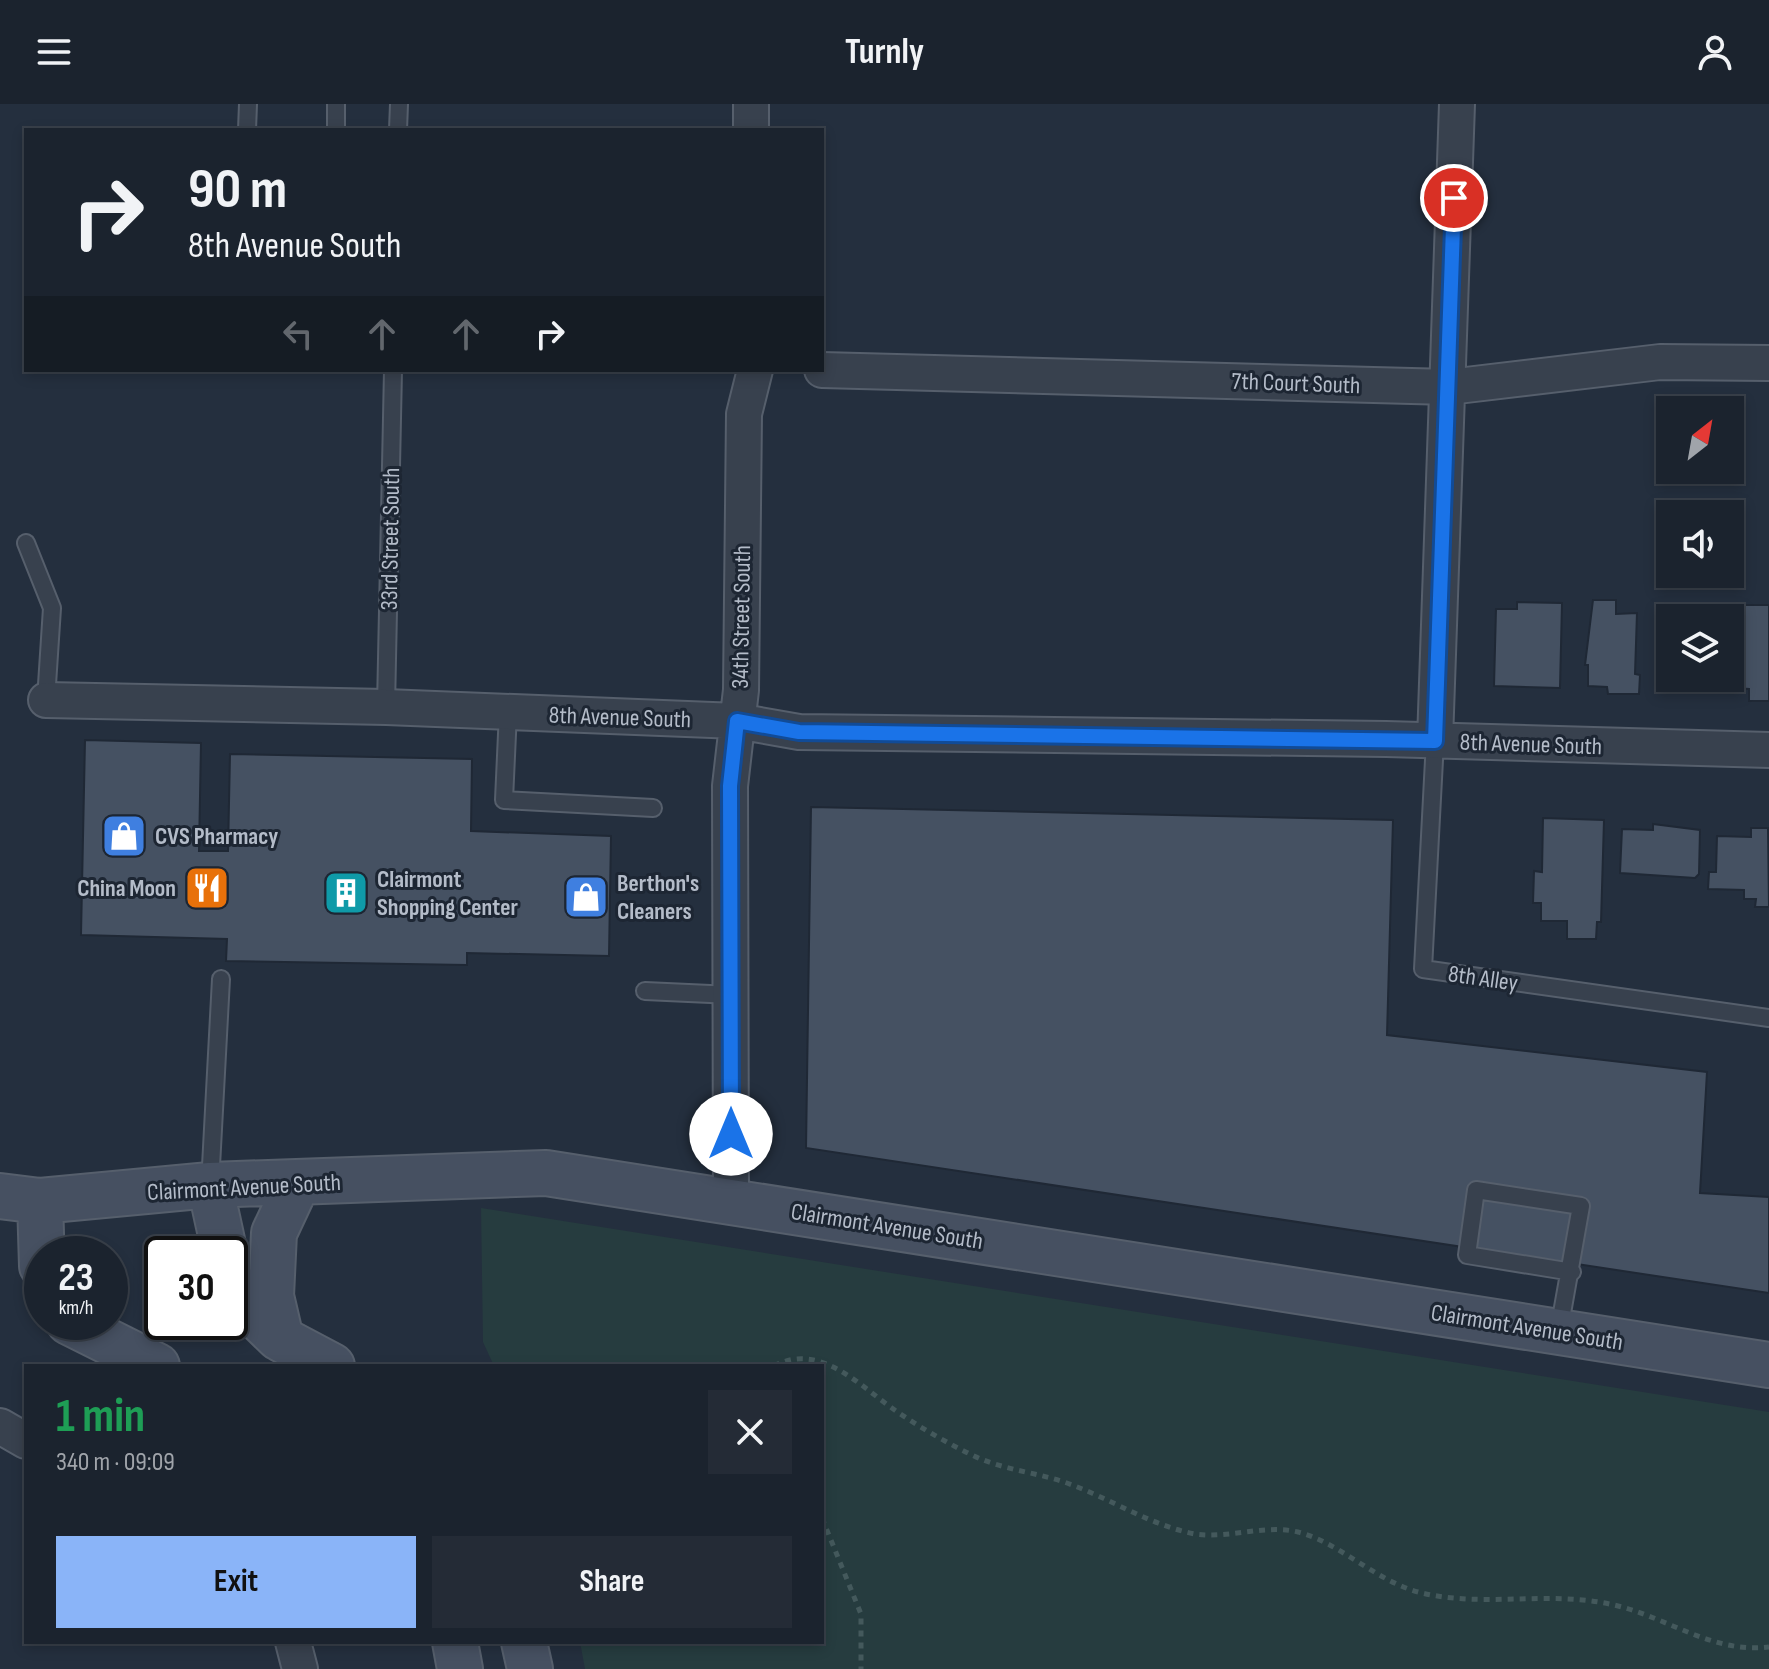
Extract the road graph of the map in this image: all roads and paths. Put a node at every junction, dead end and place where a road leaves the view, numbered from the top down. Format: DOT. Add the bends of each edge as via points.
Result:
graph roads {
  1 [pos="248,104"];
  2 [pos="336,104"];
  3 [pos="399,104"];
  4 [pos="751,104"];
  5 [pos="1457,104"];
  6 [pos="247,128"];
  7 [pos="336,128"];
  8 [pos="398,128"];
  9 [pos="751,128"];
  10 [pos="1769,363"];
  11 [pos="824,370"];
  12 [pos="393,372"];
  13 [pos="754,372"];
  14 [pos="1449,387"];
  15 [pos="26,543"];
  16 [pos="46,700"];
  17 [pos="386,707"];
  18 [pos="508,712"];
  19 [pos="737,721"];
  20 [pos="1435,741"];
  21 [pos="1769,750"];
  22 [pos="653,808"];
  23 [pos="221,979"];
  24 [pos="645,991"];
  25 [pos="732,995"];
  26 [pos="1769,1018"];
  27 [pos="297,1184"];
  28 [pos="210,1185"];
  29 [pos="20,1198"];
  30 [pos="731,1201"];
  31 [pos="32,1236"];
  32 [pos="221,1236"];
  33 [pos="1572,1272"];
  34 [pos="248,1308"];
  35 [pos="1559,1332"];
  36 [pos="281,1339"];
  37 [pos="105,1340"];
  38 [pos="153,1364"];
  39 [pos="328,1364"];
  40 [pos="778,1364"];
  41 [pos="823,1364"];
  42 [pos="824,1364"];
  43 [pos="1769,1365"];
  44 [pos="0,1426"];
  45 [pos="24,1440"];
  46 [pos="824,1523"];
  47 [pos="294,1644"];
  48 [pos="455,1644"];
  49 [pos="524,1644"];
  50 [pos="1769,1647"];
  51 [pos="300,1669"];
  52 [pos="460,1669"];
  53 [pos="530,1669"];
  54 [pos="861,1669"];
  1 -- 6 [label="lane"];
  2 -- 7 [label="lane"];
  3 -- 8 [label="lane"];
  4 -- 9 [label="street"];
  5 -- 14 [label="street"];
  10 -- 14 [label="street, 7th Court South" via="1660,362"];
  11 -- 14 [label="street, 7th Court South"];
  12 -- 17 [label="lane, 33rd Street South"];
  13 -- 19 [label="street, 34th Street South" via="744,414"];
  14 -- 20 [label="street"];
  15 -- 16 [label="lane" via="52,608"];
  16 -- 17 [label="street, 8th Avenue South"];
  17 -- 18 [label="street, 8th Avenue South"];
  18 -- 19 [label="street, 8th Avenue South"];
  18 -- 22 [label="lane" via="504,800"];
  19 -- 20 [label="street, 8th Avenue South" via="799,732"];
  19 -- 25 [label="street, 34th Street South" via="730,786"];
  20 -- 21 [label="street, 8th Avenue South"];
  20 -- 26 [label="lane, 8th Alley" via="1423,969"];
  23 -- 28 [label="lane"];
  24 -- 25 [label="lane"];
  25 -- 30 [label="street, 34th Street South"];
  27 -- 28 [label="street, Clairmont Avenue South"];
  27 -- 30 [label="street, Clairmont Avenue South" via="546,1173"];
  27 -- 36 [label="street" via="274,1233 271,1296"];
  28 -- 29 [label="street, Clairmont Avenue South"];
  28 -- 32 [label="street"];
  29 -- 31 [label="street"];
  30 -- 35 [label="street, Clairmont Avenue South"];
  33 -- 33 [label="lane" via="1581,1206 1476,1190 1467,1255"];
  33 -- 35 [label="lane"];
  34 -- 36 [label="street"];
  35 -- 43 [label="street, Clairmont Avenue South"];
  36 -- 39 [label="street"];
  37 -- 38 [label="street"];
  40 -- 41 [label="path" via="788,1358"];
  42 -- 50 [label="path" via="977,1457 1059,1481 1157,1524 1197,1534 1298,1532 1386,1581 1421,1593 1612,1605 1725,1647"];
  44 -- 45 [label="street"];
  46 -- 54 [label="path" via="861,1614"];
  47 -- 51 [label="street"];
  48 -- 52 [label="street"];
  49 -- 53 [label="street"];
}
